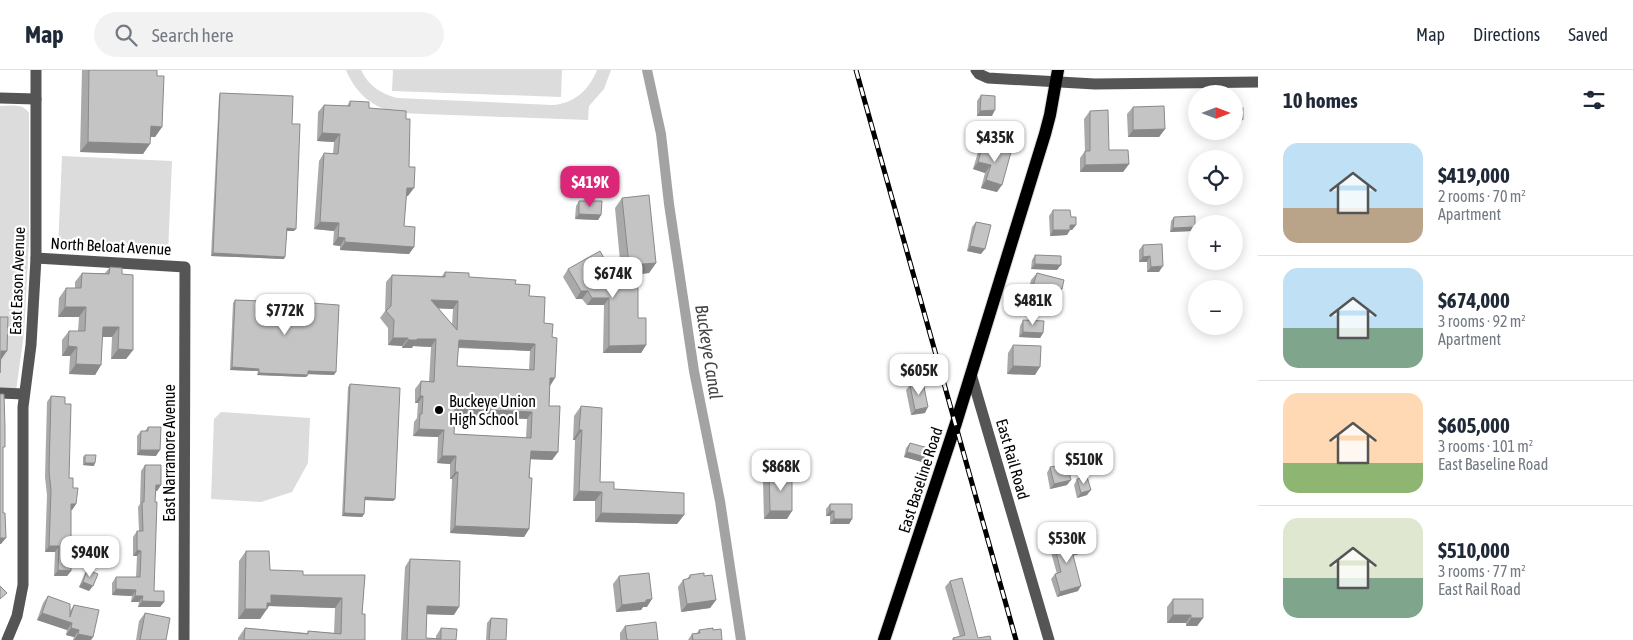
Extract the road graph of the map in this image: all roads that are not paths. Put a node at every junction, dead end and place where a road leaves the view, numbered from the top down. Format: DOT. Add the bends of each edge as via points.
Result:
graph roads {
  1 [pos="36,70"];
  2 [pos="978,72"];
  3 [pos="1057,76"];
  4 [pos="1258,82"];
  5 [pos="0,98"];
  6 [pos="36,99"];
  7 [pos="36,258"];
  8 [pos="185,267"];
  9 [pos="971,374"];
  10 [pos="0,393"];
  11 [pos="24,394"];
  12 [pos="7,640"];
  13 [pos="184,640"];
  14 [pos="884,640"];
  15 [pos="1049,640"];
  1 -- 6 [label="street, East Eason Avenue"];
  2 -- 3 [label="street" via="988,78"];
  3 -- 4 [label="street" via="1095,84"];
  3 -- 9 [label="main road, East Baseline Road" via="1045,134"];
  5 -- 6 [label="street"];
  6 -- 7 [label="street, East Eason Avenue"];
  7 -- 8 [label="street, North Beloat Avenue"];
  7 -- 11 [label="street, East Eason Avenue" via="31,344"];
  8 -- 13 [label="street, East Narramore Avenue"];
  9 -- 14 [label="main road, East Baseline Road"];
  9 -- 15 [label="street, East Rail Road"];
  10 -- 11 [label="street"];
  11 -- 12 [label="street, East Eason Avenue" via="23,585 14,625"];
}
